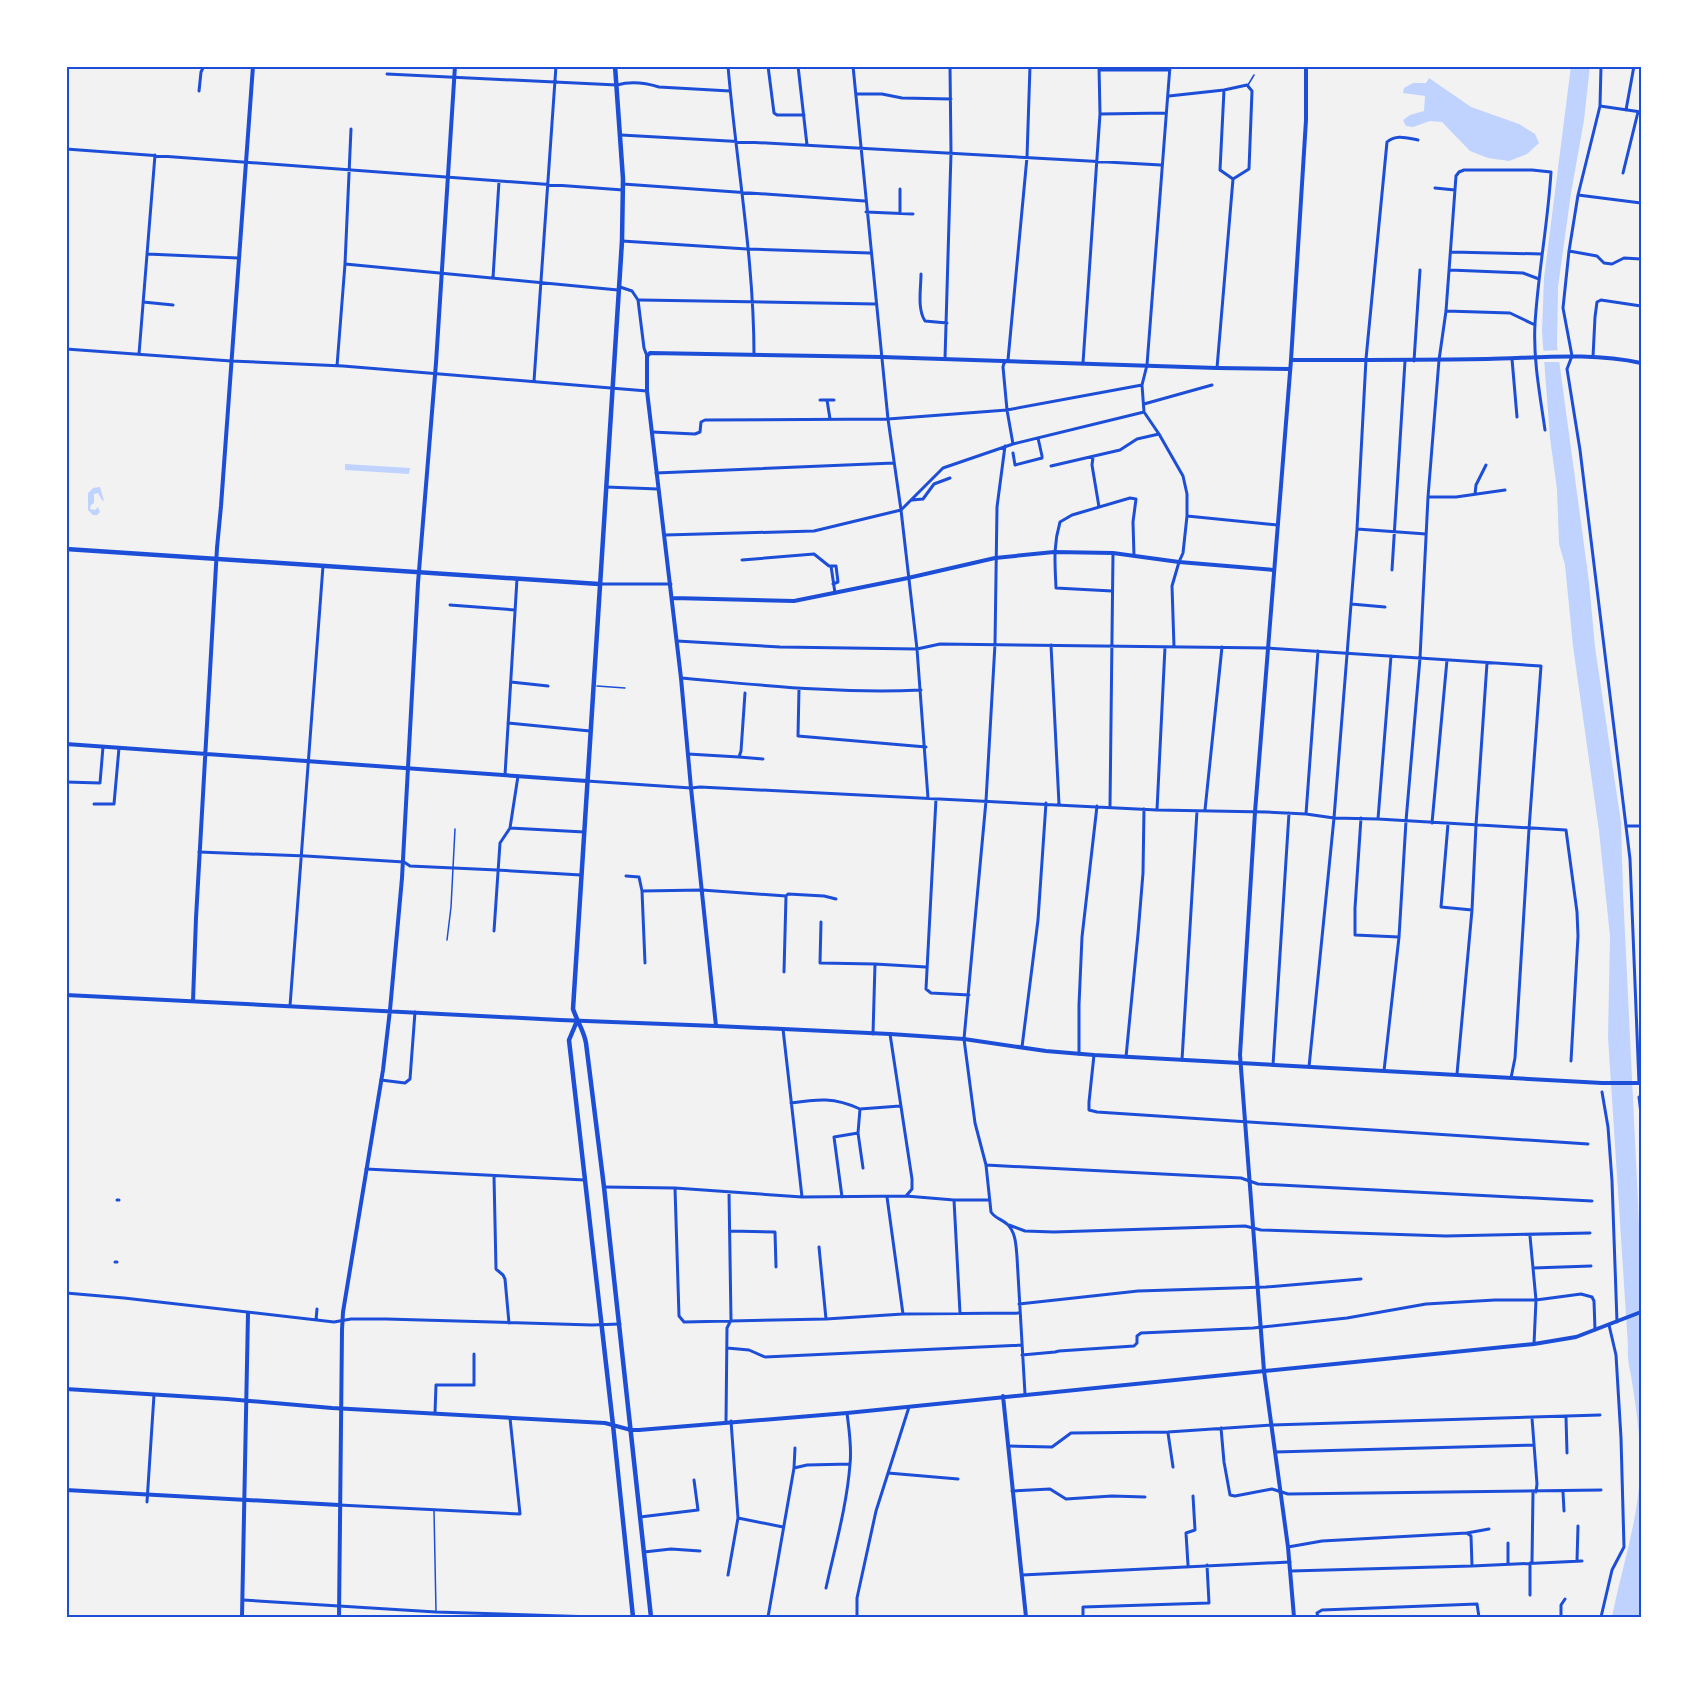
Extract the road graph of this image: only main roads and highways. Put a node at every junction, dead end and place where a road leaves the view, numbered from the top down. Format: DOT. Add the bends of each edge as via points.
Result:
graph roads {
  1 [pos="615,66"];
  2 [pos="66,549"];
  3 [pos="599,584"];
  4 [pos="577,1021"];
  5 [pos="633,1617"];
  6 [pos="650,1617"];
  1 -- 3 [label="main road" via="621,135 622,241"];
  2 -- 3 [label="main road"];
  3 -- 4 [label="main road" via="573,1009"];
  4 -- 5 [label="main road" via="569,1040"];
  4 -- 6 [label="main road" via="586,1039"];
}
